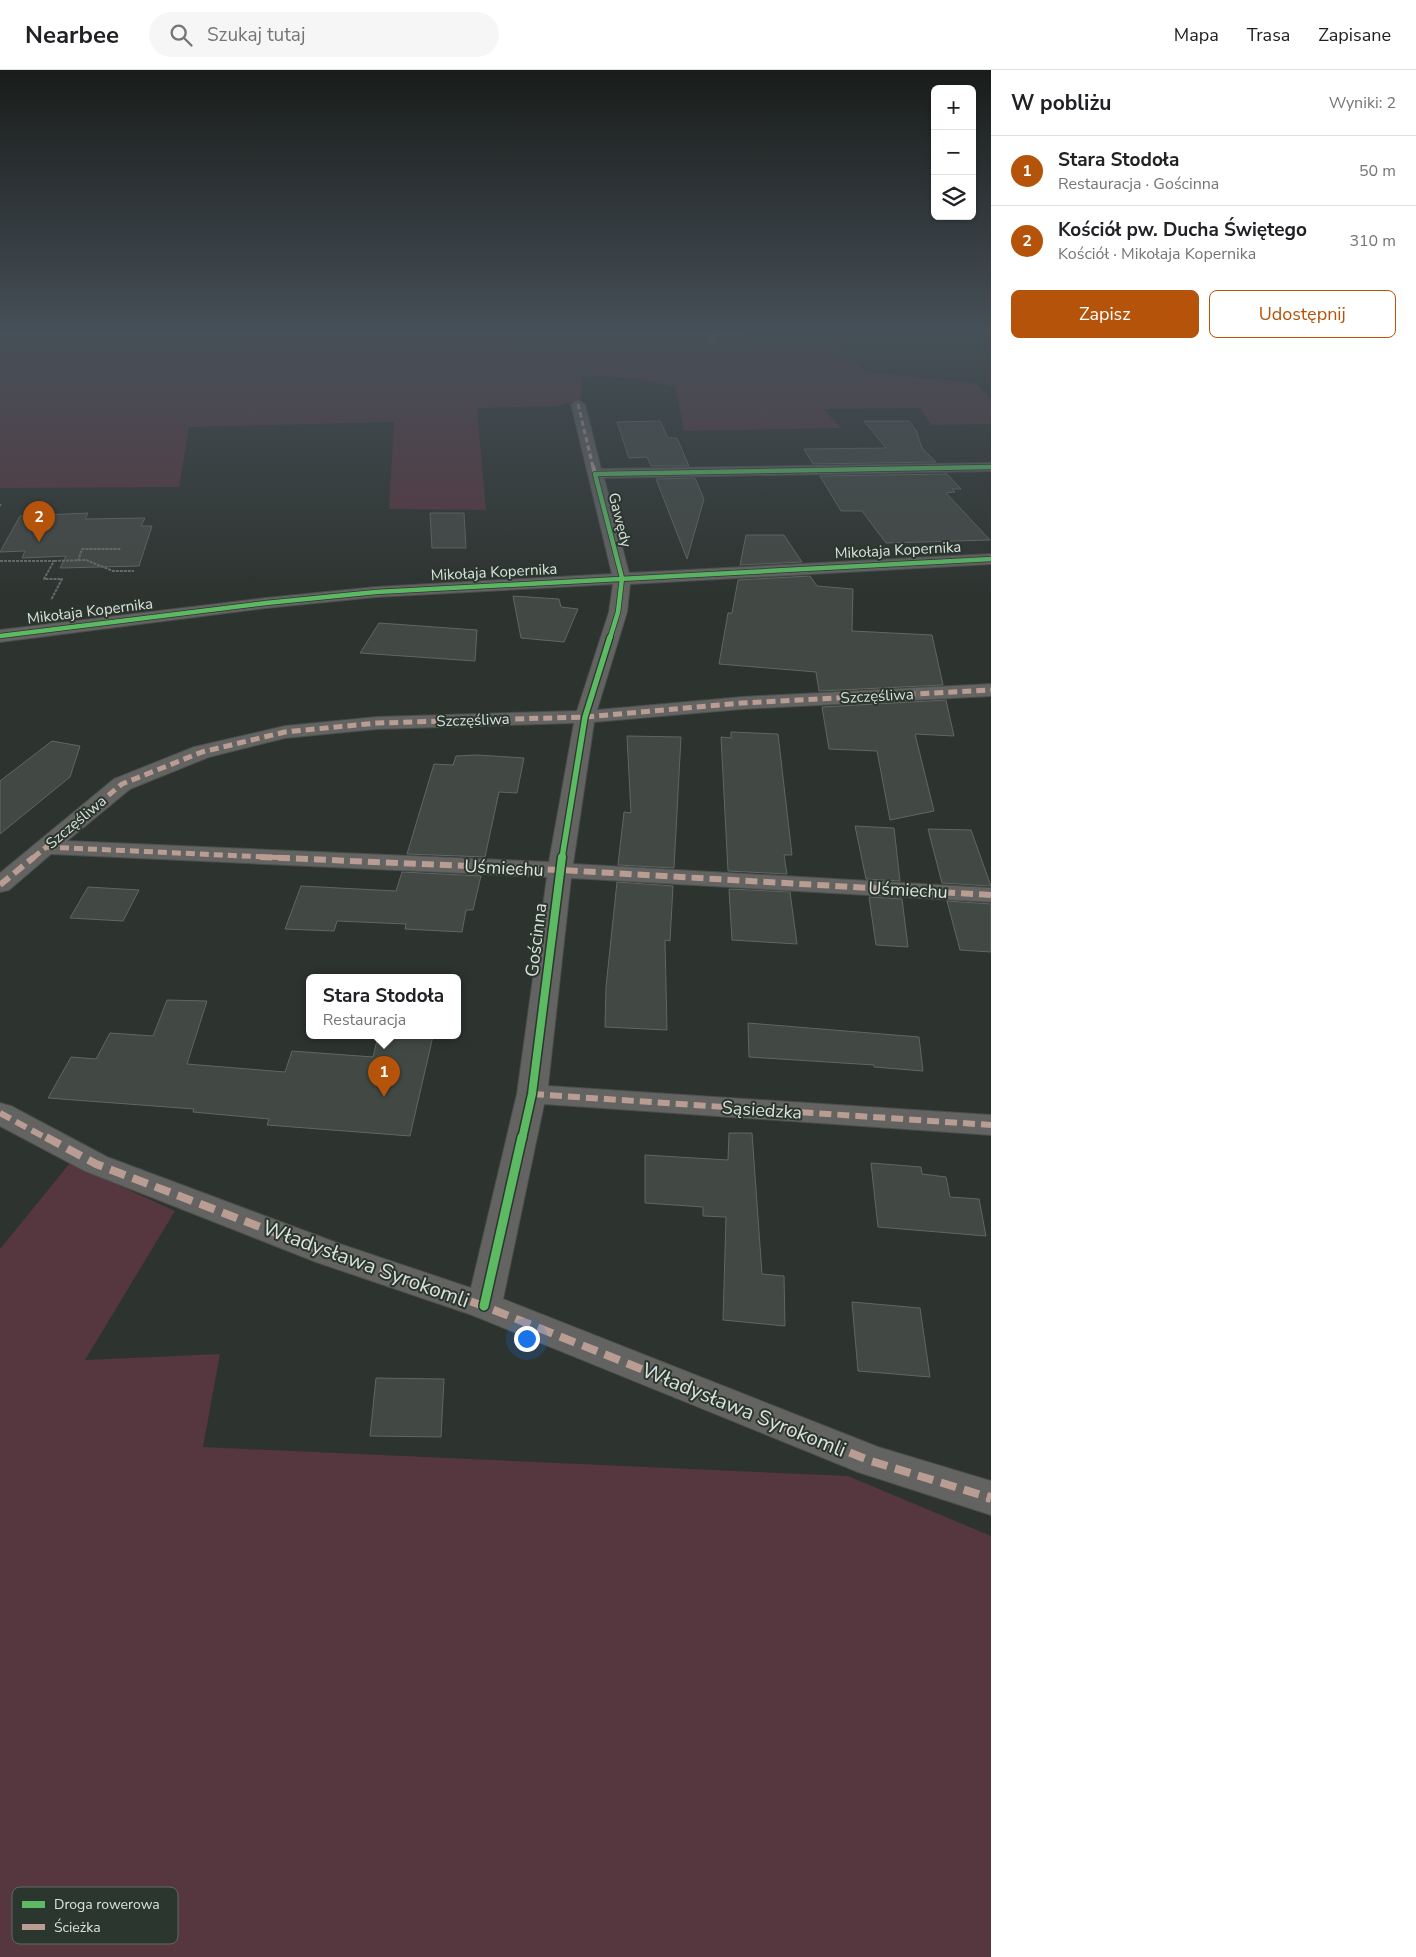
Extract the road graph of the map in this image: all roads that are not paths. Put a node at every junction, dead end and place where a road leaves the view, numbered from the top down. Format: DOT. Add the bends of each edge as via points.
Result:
graph roads {
  1 [pos="582,420"];
  2 [pos="991,467"];
  3 [pos="595,474"];
  4 [pos="991,560"];
  5 [pos="622,578"];
  6 [pos="0,636"];
  7 [pos="991,690"];
  8 [pos="585,717"];
  9 [pos="46,847"];
  10 [pos="560,870"];
  11 [pos="0,885"];
  12 [pos="991,895"];
  13 [pos="532,1094"];
  14 [pos="0,1113"];
  15 [pos="991,1126"];
  16 [pos="484,1306"];
  17 [pos="991,1498"];
  1 -- 3 [label="street"];
  2 -- 3 [label="street, Gawędy"];
  3 -- 5 [label="street, Gawędy"];
  4 -- 5 [label="street, Mikołaja Kopernika"];
  5 -- 6 [label="street, Mikołaja Kopernika" via="322,597"];
  5 -- 8 [label="street, Gościnna" via="618,612"];
  7 -- 8 [label="street, Szczęśliwa" via="742,703"];
  8 -- 9 [label="street, Szczęśliwa" via="377,723 276,734 202,752 122,784"];
  8 -- 10 [label="street, Gościnna"];
  9 -- 10 [label="street, Uśmiechu"];
  9 -- 11 [label="street, Szczęśliwa"];
  10 -- 12 [label="street, Uśmiechu"];
  10 -- 13 [label="street, Gościnna"];
  13 -- 15 [label="street, Sąsiedzka"];
  13 -- 16 [label="street, Gościnna"];
  14 -- 16 [label="street, Władysława Syrokomli" via="96,1164 328,1253"];
  16 -- 17 [label="street, Władysława Syrokomli" via="871,1461"];
}
